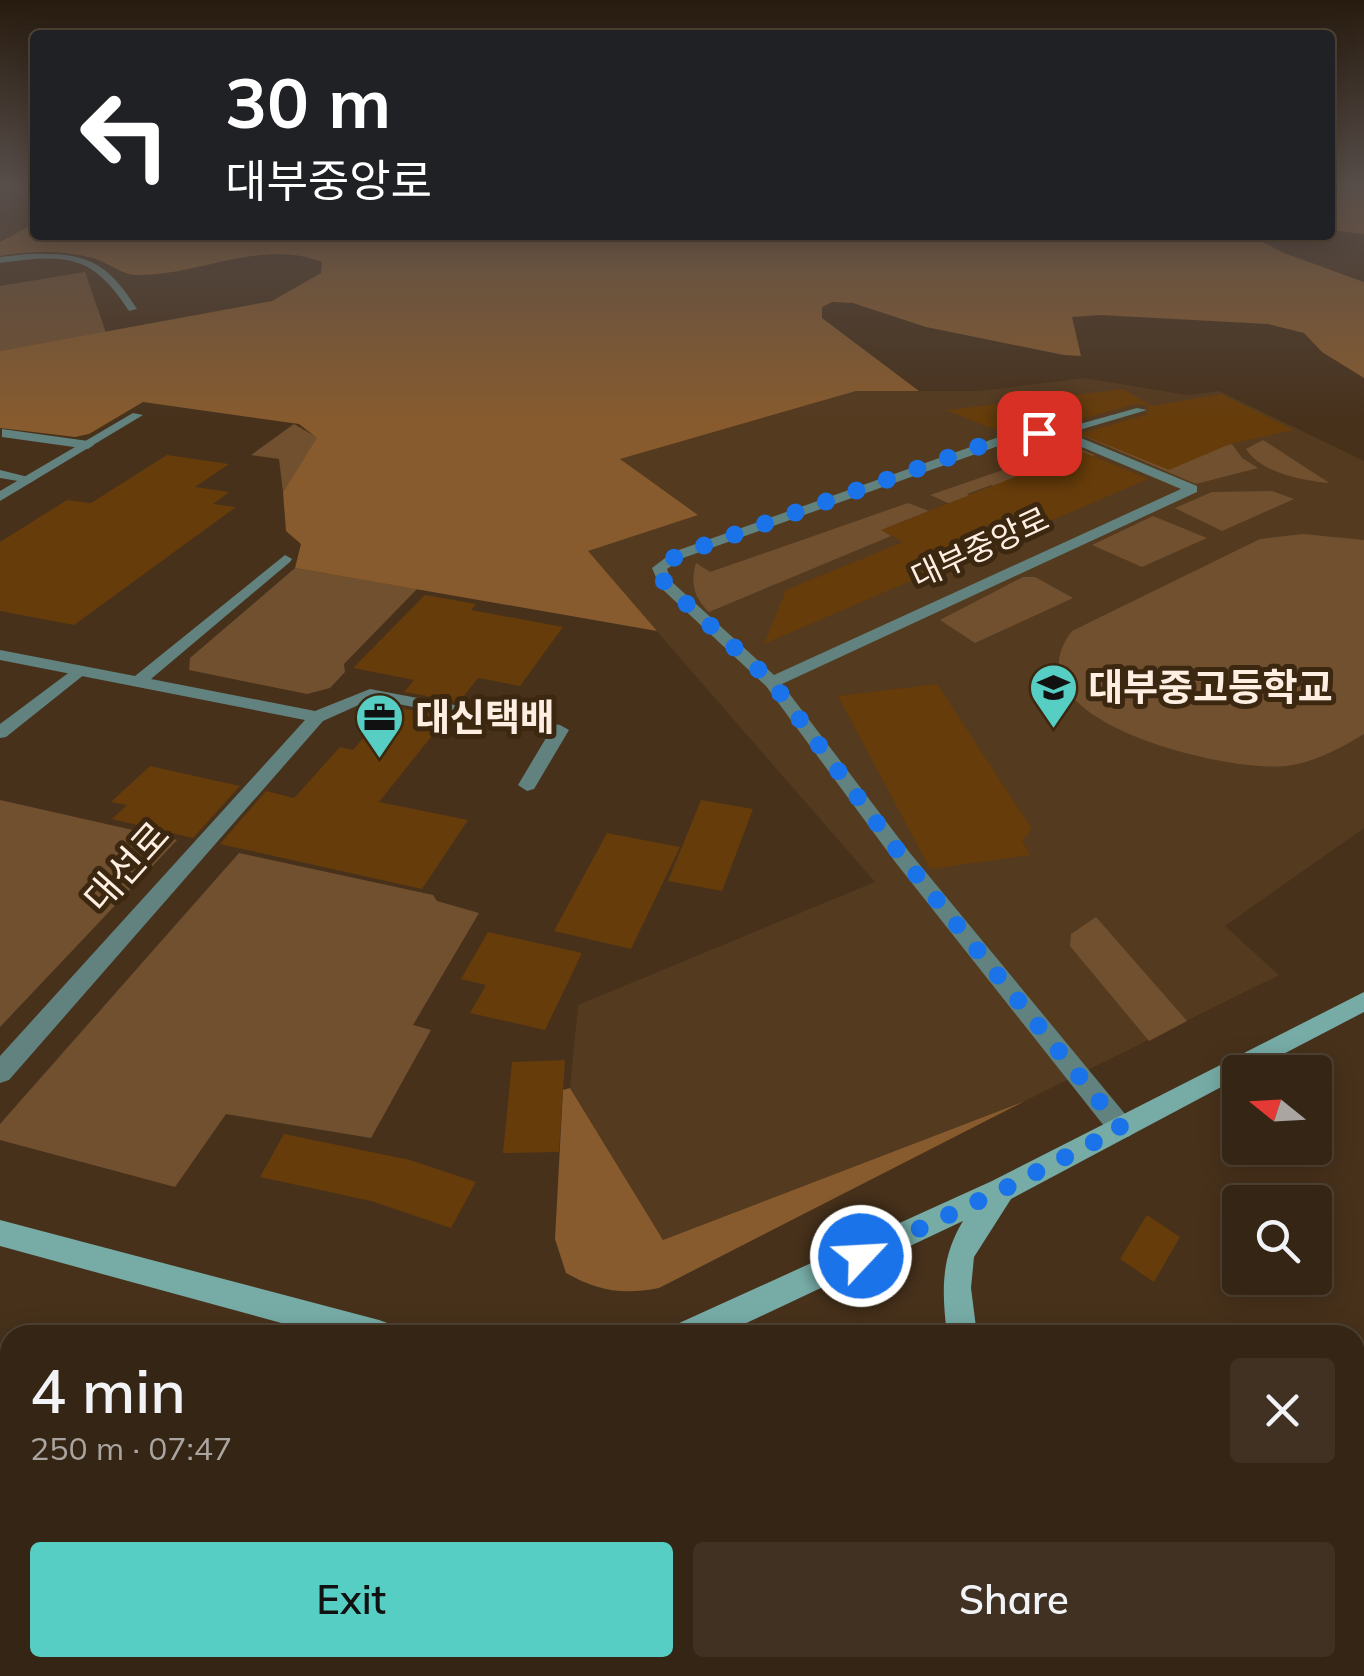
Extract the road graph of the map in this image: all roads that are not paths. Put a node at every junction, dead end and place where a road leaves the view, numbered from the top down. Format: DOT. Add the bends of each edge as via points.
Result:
graph roads {
  1 [pos="86,264"];
  2 [pos="132,309"];
  3 [pos="1141,410"];
  4 [pos="137,415"];
  5 [pos="2,433"];
  6 [pos="1053,434"];
  7 [pos="88,445"];
  8 [pos="0,474"];
  9 [pos="30,479"];
  10 [pos="0,497"];
  11 [pos="284,559"];
  12 [pos="0,655"];
  13 [pos="79,670"];
  14 [pos="138,682"];
  15 [pos="772,682"];
  16 [pos="316,718"];
  17 [pos="0,733"];
  18 [pos="527,785"];
  19 [pos="1364,1001"];
  20 [pos="0,1073"];
  21 [pos="1121,1128"];
  22 [pos="1002,1190"];
  23 [pos="0,1233"];
  24 [pos="342,1325"];
  25 [pos="710,1325"];
  26 [pos="961,1325"];
  1 -- 2 [label="street" via="112,278"];
  3 -- 6 [label="street, 대부중앙로"];
  4 -- 7 [label="street"];
  5 -- 7 [label="street"];
  6 -- 15 [label="street, 대부중앙로" via="1006,437 659,568 665,584"];
  6 -- 15 [label="street, 대부중앙로" via="1192,489"];
  7 -- 9 [label="street"];
  8 -- 9 [label="street"];
  9 -- 10 [label="street"];
  11 -- 14 [label="street"];
  12 -- 13 [label="street"];
  13 -- 14 [label="street"];
  13 -- 17 [label="street"];
  14 -- 16 [label="street"];
  15 -- 21 [label="street, 대부중앙로" via="903,858"];
  16 -- 18 [label="street, 대선로" via="370,694 560,730"];
  16 -- 20 [label="street, 대선로"];
  19 -- 21 [label="street"];
  21 -- 22 [label="street"];
  22 -- 25 [label="street"];
  22 -- 26 [label="street" via="960,1246 955,1284"];
  23 -- 24 [label="street"];
}
